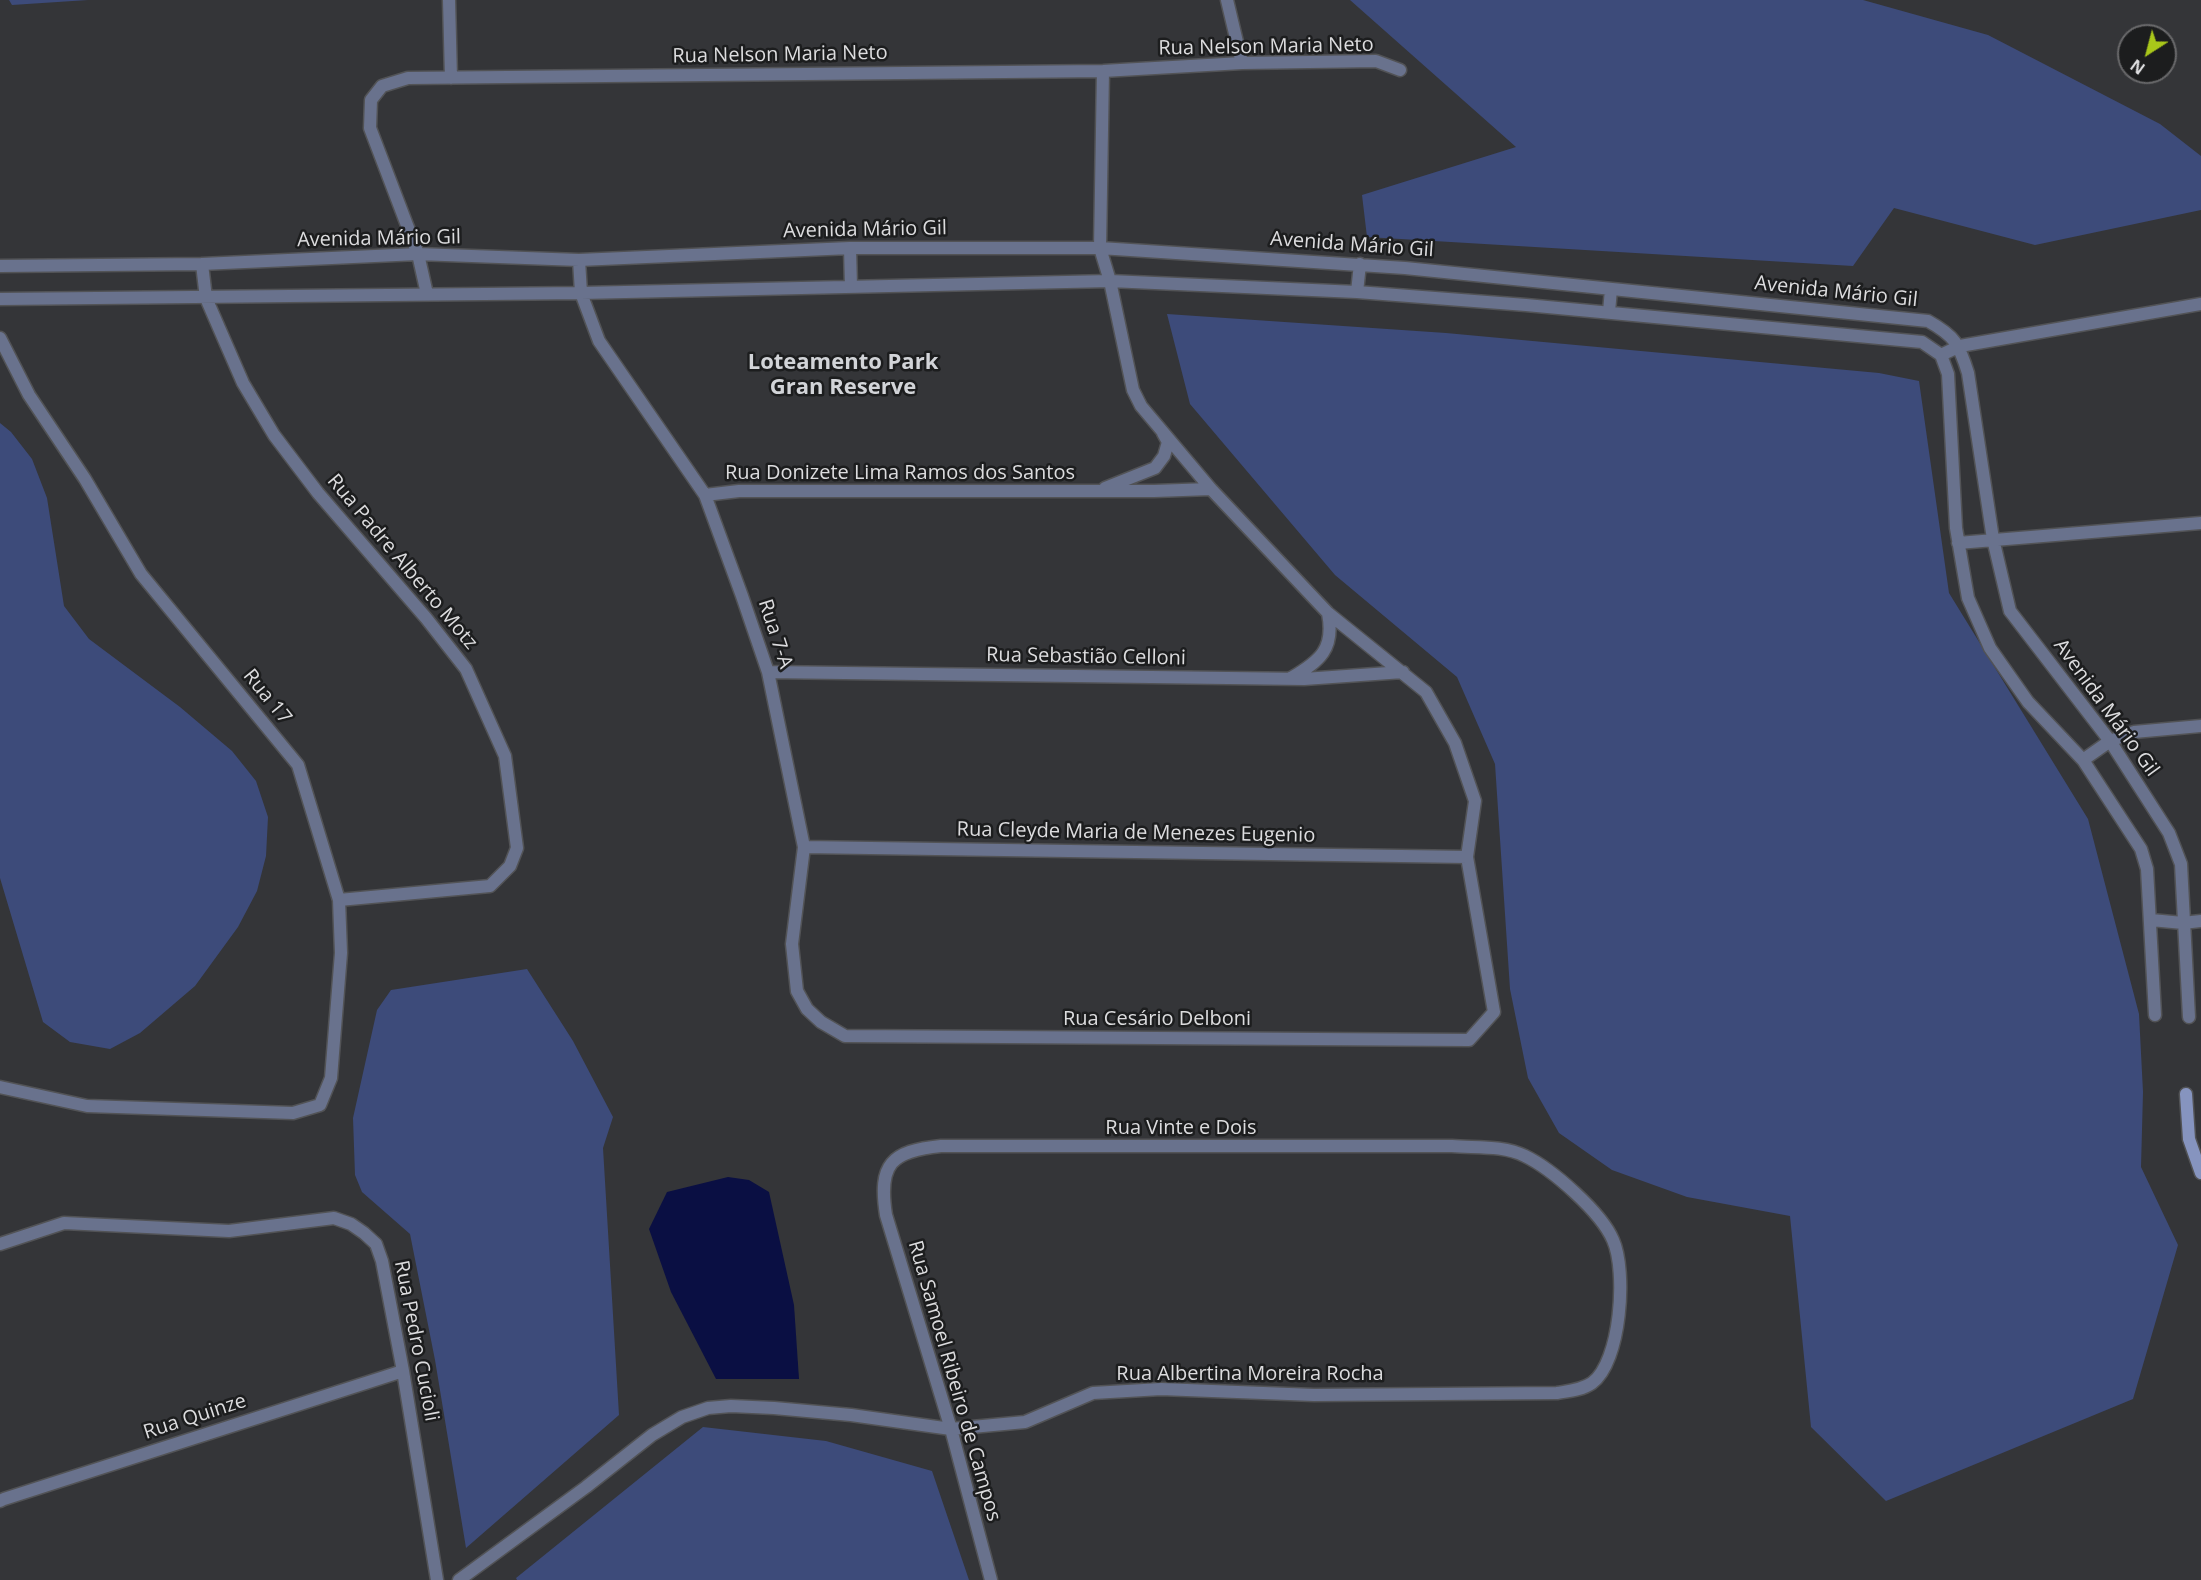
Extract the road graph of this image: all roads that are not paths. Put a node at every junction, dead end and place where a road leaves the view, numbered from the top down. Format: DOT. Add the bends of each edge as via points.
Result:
graph roads {
  1 [pos="449,0"];
  2 [pos="1227,0"];
  3 [pos="1242,63"];
  4 [pos="1400,70"];
  5 [pos="1103,71"];
  6 [pos="451,78"];
  7 [pos="850,248"];
  8 [pos="1101,248"];
  9 [pos="418,254"];
  10 [pos="579,260"];
  11 [pos="202,264"];
  12 [pos="1360,264"];
  13 [pos="0,266"];
  14 [pos="1110,281"];
  15 [pos="851,287"];
  16 [pos="1611,289"];
  17 [pos="1357,292"];
  18 [pos="580,293"];
  19 [pos="427,294"];
  20 [pos="206,298"];
  21 [pos="0,299"];
  22 [pos="2201,304"];
  23 [pos="1788,306"];
  24 [pos="1609,312"];
  25 [pos="1786,329"];
  26 [pos="0,338"];
  27 [pos="1960,346"];
  28 [pos="1941,355"];
  29 [pos="1162,430"];
  30 [pos="1211,489"];
  31 [pos="1095,491"];
  32 [pos="705,495"];
  33 [pos="2201,523"];
  34 [pos="1993,539"];
  35 [pos="1958,543"];
  36 [pos="1328,613"];
  37 [pos="768,672"];
  38 [pos="1403,672"];
  39 [pos="1290,678"];
  40 [pos="2201,726"];
  41 [pos="2110,741"];
  42 [pos="2083,760"];
  43 [pos="804,847"];
  44 [pos="1467,857"];
  45 [pos="339,900"];
  46 [pos="2151,920"];
  47 [pos="2201,921"];
  48 [pos="2183,922"];
  49 [pos="2155,1015"];
  50 [pos="2189,1017"];
  51 [pos="845,1036"];
  52 [pos="0,1087"];
  53 [pos="2186,1094"];
  54 [pos="1506,1150"];
  55 [pos="2201,1173"];
  56 [pos="882,1192"];
  57 [pos="0,1244"];
  58 [pos="404,1371"];
  59 [pos="951,1429"];
  60 [pos="0,1501"];
  61 [pos="437,1580"];
  62 [pos="459,1580"];
  63 [pos="991,1580"];
  1 -- 6 [label="street"];
  2 -- 3 [label="street"];
  3 -- 4 [label="street, Rua Nelson Maria Neto" via="1376,61"];
  3 -- 5 [label="street, Rua Nelson Maria Neto"];
  5 -- 6 [label="street, Rua Nelson Maria Neto"];
  5 -- 8 [label="street"];
  6 -- 9 [label="street, Rua Nelson Maria Neto" via="408,78 382,86 371,100 370,128"];
  7 -- 8 [label="street, Avenida Mário Gil"];
  7 -- 10 [label="street, Avenida Mário Gil"];
  7 -- 15 [label="street"];
  8 -- 12 [label="street, Avenida Mário Gil"];
  8 -- 14 [label="street"];
  9 -- 10 [label="street, Avenida Mário Gil"];
  9 -- 11 [label="street, Avenida Mário Gil"];
  9 -- 19 [label="street, Rua Nelson Maria Neto"];
  10 -- 18 [label="street, Rua 7-A"];
  11 -- 13 [label="street, Avenida Mário Gil"];
  11 -- 20 [label="street, Rua Padre Alberto Motz"];
  12 -- 16 [label="street, Avenida Mário Gil"];
  12 -- 17 [label="street"];
  14 -- 15 [label="street, Avenida Mário Gil"];
  14 -- 17 [label="street, Avenida Mário Gil"];
  14 -- 29 [label="street" via="1133,390"];
  15 -- 18 [label="street, Avenida Mário Gil"];
  16 -- 23 [label="street, Avenida Mário Gil"];
  16 -- 24 [label="street"];
  17 -- 24 [label="street, Avenida Mário Gil"];
  18 -- 19 [label="street, Avenida Mário Gil"];
  18 -- 32 [label="street, Rua 7-A" via="599,341"];
  19 -- 20 [label="street, Avenida Mário Gil"];
  20 -- 21 [label="street, Avenida Mário Gil"];
  20 -- 45 [label="street, Rua Padre Alberto Motz" via="243,383 274,435 465,669 505,756 517,848 510,866 490,886"];
  22 -- 27 [label="street"];
  23 -- 25 [label="street"];
  23 -- 27 [label="street, Avenida Mário Gil" via="1928,321 1944,329"];
  24 -- 25 [label="street, Avenida Mário Gil"];
  25 -- 28 [label="street, Avenida Mário Gil" via="1922,342"];
  26 -- 45 [label="street, Rua 17" via="29,395 141,574 298,765"];
  27 -- 28 [label="street"];
  27 -- 34 [label="street, Avenida Mário Gil" via="1968,373"];
  28 -- 35 [label="street" via="1948,374"];
  29 -- 30 [label="street"];
  29 -- 31 [label="street" via="1168,442 1155,468"];
  30 -- 31 [label="street, Rua Donizete Lima Ramos dos Santos"];
  30 -- 36 [label="street"];
  31 -- 32 [label="street, Rua Donizete Lima Ramos dos Santos" via="739,491"];
  32 -- 37 [label="street, Rua 7-A"];
  33 -- 34 [label="street"];
  34 -- 35 [label="street"];
  34 -- 41 [label="street, Avenida Mário Gil" via="2010,611"];
  35 -- 42 [label="street" via="1968,598 1990,648 2028,702"];
  36 -- 38 [label="street"];
  36 -- 39 [label="street" via="1331,628 1322,655 1312,666"];
  37 -- 39 [label="street, Rua Sebastião Celloni"];
  37 -- 43 [label="street, Rua 7-A"];
  38 -- 39 [label="street, Rua Sebastião Celloni"];
  38 -- 44 [label="street" via="1426,692 1455,743 1475,801"];
  40 -- 41 [label="street" via="2134,732"];
  41 -- 42 [label="street"];
  41 -- 48 [label="street, Avenida Mário Gil" via="2169,833 2181,864"];
  42 -- 46 [label="street" via="2141,849 2147,869"];
  43 -- 44 [label="street, Rua Cleyde Maria de Menezes Eugenio"];
  43 -- 51 [label="street, Rua 7-A" via="792,944 797,990 807,1009"];
  44 -- 51 [label="street, Rua Cesário Delboni" via="1494,1011 1469,1040"];
  45 -- 52 [label="street, Rua 17" via="341,953 331,1078 320,1105 293,1113 87,1106"];
  46 -- 48 [label="street"];
  46 -- 49 [label="street"];
  47 -- 48 [label="street"];
  48 -- 50 [label="street, Avenida Mário Gil"];
  53 -- 55 [label="street" via="2189,1139"];
  54 -- 56 [label="street, Rua Vinte e Dois" via="1452,1146 941,1146 920,1148 896,1158 886,1174"];
  54 -- 59 [label="street, Rua Albertina Moreira Rocha" via="1537,1163 1574,1193 1600,1220 1618,1254 1621,1284 1611,1353 1603,1372 1591,1384 1557,1393 1314,1395 1161,1389 1093,1393 1024,1422"];
  56 -- 59 [label="street, Rua Samoel Ribeiro de Campos" via="889,1227"];
  57 -- 58 [label="street, Rua Pedro Cucioli" via="64,1223 229,1231 334,1218 351,1224 376,1244"];
  58 -- 60 [label="street, Rua Quinze"];
  58 -- 61 [label="street, Rua Pedro Cucioli"];
  59 -- 62 [label="street, Rua Albertina Moreira Rocha" via="774,1408 708,1408 682,1417 652,1435"];
  59 -- 63 [label="street, Rua Samoel Ribeiro de Campos"];
}
